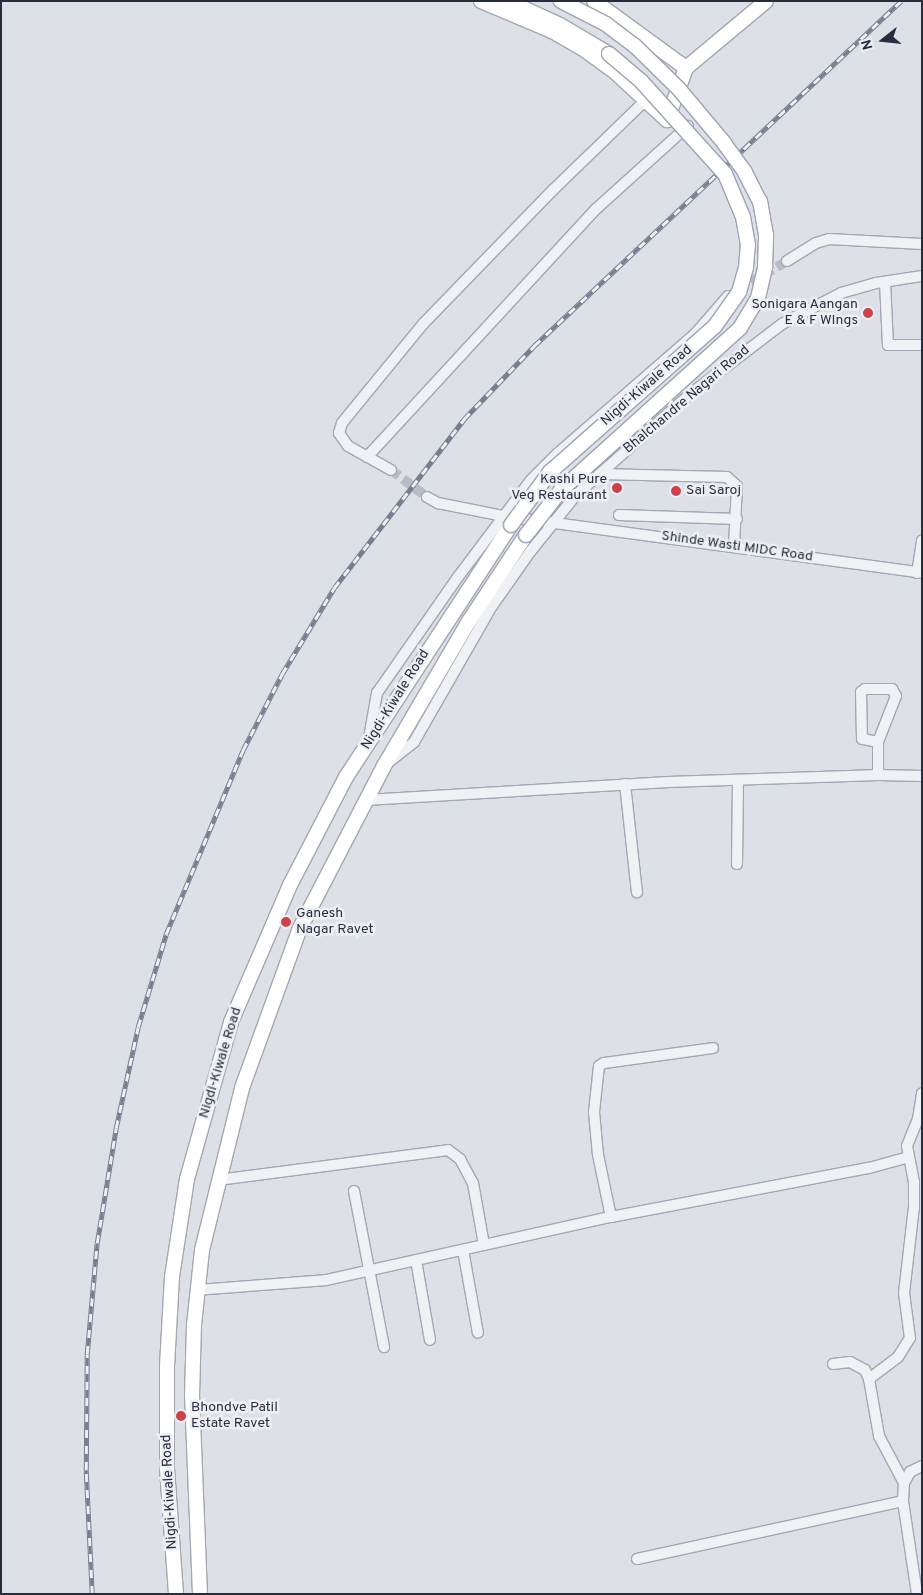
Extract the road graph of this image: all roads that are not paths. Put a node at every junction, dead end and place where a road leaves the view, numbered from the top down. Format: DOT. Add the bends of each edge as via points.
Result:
graph roads {
  1 [pos="481,1"];
  2 [pos="508,1"];
  3 [pos="561,1"];
  4 [pos="594,1"];
  5 [pos="766,1"];
  6 [pos="686,68"];
  7 [pos="647,99"];
  8 [pos="670,114"];
  9 [pos="922,244"];
  10 [pos="787,261"];
  11 [pos="922,276"];
  12 [pos="885,282"];
  13 [pos="728,296"];
  14 [pos="922,345"];
  15 [pos="367,457"];
  16 [pos="391,470"];
  17 [pos="600,474"];
  18 [pos="427,497"];
  19 [pos="619,515"];
  20 [pos="504,516"];
  21 [pos="737,519"];
  22 [pos="553,522"];
  23 [pos="922,540"];
  24 [pos="734,546"];
  25 [pos="920,559"];
  26 [pos="919,573"];
  27 [pos="878,742"];
  28 [pos="368,744"];
  29 [pos="384,766"];
  30 [pos="878,775"];
  31 [pos="922,776"];
  32 [pos="738,782"];
  33 [pos="625,784"];
  34 [pos="366,800"];
  35 [pos="737,864"];
  36 [pos="637,892"];
  37 [pos="713,1048"];
  38 [pos="922,1093"];
  39 [pos="909,1157"];
  40 [pos="218,1180"];
  41 [pos="354,1191"];
  42 [pos="611,1217"];
  43 [pos="484,1245"];
  44 [pos="462,1250"];
  45 [pos="416,1260"];
  46 [pos="368,1270"];
  47 [pos="198,1290"];
  48 [pos="478,1333"];
  49 [pos="430,1340"];
  50 [pos="384,1347"];
  51 [pos="833,1364"];
  52 [pos="869,1379"];
  53 [pos="922,1466"];
  54 [pos="904,1483"];
  55 [pos="903,1501"];
  56 [pos="637,1559"];
  57 [pos="176,1594"];
  58 [pos="200,1594"];
  59 [pos="917,1594"];
  1 -- 7 [label="main road" via="552,31 585,50"];
  2 -- 28 [label="main road, Nigdi-Kiwale Road, bridge" via="560,25 609,54 641,81 724,174 743,217 748,245 739,292 731,307 701,340 536,488"];
  3 -- 29 [label="main road, Nigdi-Kiwale Road, bridge" via="606,24 635,46 678,88 745,172 760,202 766,235 765,267 758,298 740,328 562,489 526,535 469,621"];
  4 -- 6 [label="main road"];
  5 -- 6 [label="main road"];
  6 -- 8 [label="main road"];
  7 -- 8 [label="main road"];
  7 -- 15 [label="street" via="429,318 342,423 339,432 342,440"];
  8 -- 15 [label="street" via="689,124 596,209"];
  9 -- 10 [label="street" via="830,239 816,243"];
  11 -- 12 [label="street, Bhalchandre Nagari Road"];
  12 -- 14 [label="street" via="888,346"];
  12 -- 17 [label="street, Bhalchandre Nagari Road" via="841,293 818,303 756,341 688,395"];
  13 -- 20 [label="street" via="696,333 557,454"];
  15 -- 16 [label="street"];
  17 -- 21 [label="street" via="727,477 737,486"];
  17 -- 22 [label="street, Bhalchandre Nagari Road"];
  18 -- 20 [label="street, Shinde Wasti MIDC Road" via="438,503"];
  19 -- 21 [label="street"];
  20 -- 22 [label="street, Shinde Wasti MIDC Road"];
  20 -- 28 [label="street" via="377,693"];
  21 -- 24 [label="street"];
  22 -- 24 [label="street, Shinde Wasti MIDC Road"];
  22 -- 29 [label="street, Bhalchandre Nagari Road" via="475,634 414,742"];
  23 -- 25 [label="street"];
  24 -- 26 [label="street, Shinde Wasti MIDC Road"];
  25 -- 26 [label="street"];
  27 -- 27 [label="street" via="896,694 892,689 865,689 860,694 861,738 864,742"];
  27 -- 30 [label="street"];
  28 -- 57 [label="main road, Nigdi-Kiwale Road" via="346,777 290,885 231,1022 187,1179 172,1277 167,1366 167,1468"];
  29 -- 34 [label="main road, Nigdi-Kiwale Road"];
  30 -- 31 [label="street"];
  30 -- 32 [label="street"];
  32 -- 33 [label="street"];
  32 -- 35 [label="street"];
  33 -- 34 [label="street"];
  33 -- 36 [label="street"];
  34 -- 40 [label="main road, Nigdi-Kiwale Road" via="300,928 260,1032"];
  37 -- 42 [label="street" via="600,1066 594,1112 598,1155"];
  38 -- 39 [label="street" via="918,1119 907,1146"];
  39 -- 42 [label="street" via="869,1168"];
  39 -- 52 [label="street" via="914,1207 904,1292 910,1338 898,1358"];
  40 -- 43 [label="street" via="448,1150 460,1159 471,1177"];
  40 -- 47 [label="main road, Nigdi-Kiwale Road" via="202,1250"];
  41 -- 46 [label="street"];
  42 -- 43 [label="street"];
  43 -- 44 [label="street"];
  44 -- 45 [label="street"];
  44 -- 48 [label="street"];
  45 -- 46 [label="street"];
  45 -- 49 [label="street"];
  46 -- 47 [label="street" via="326,1280"];
  46 -- 50 [label="street"];
  47 -- 58 [label="main road, Nigdi-Kiwale Road" via="192,1396"];
  51 -- 52 [label="street" via="858,1364"];
  52 -- 54 [label="street" via="879,1436"];
  53 -- 54 [label="street" via="910,1472"];
  54 -- 55 [label="street"];
  55 -- 56 [label="street"];
  55 -- 59 [label="street"];
}
